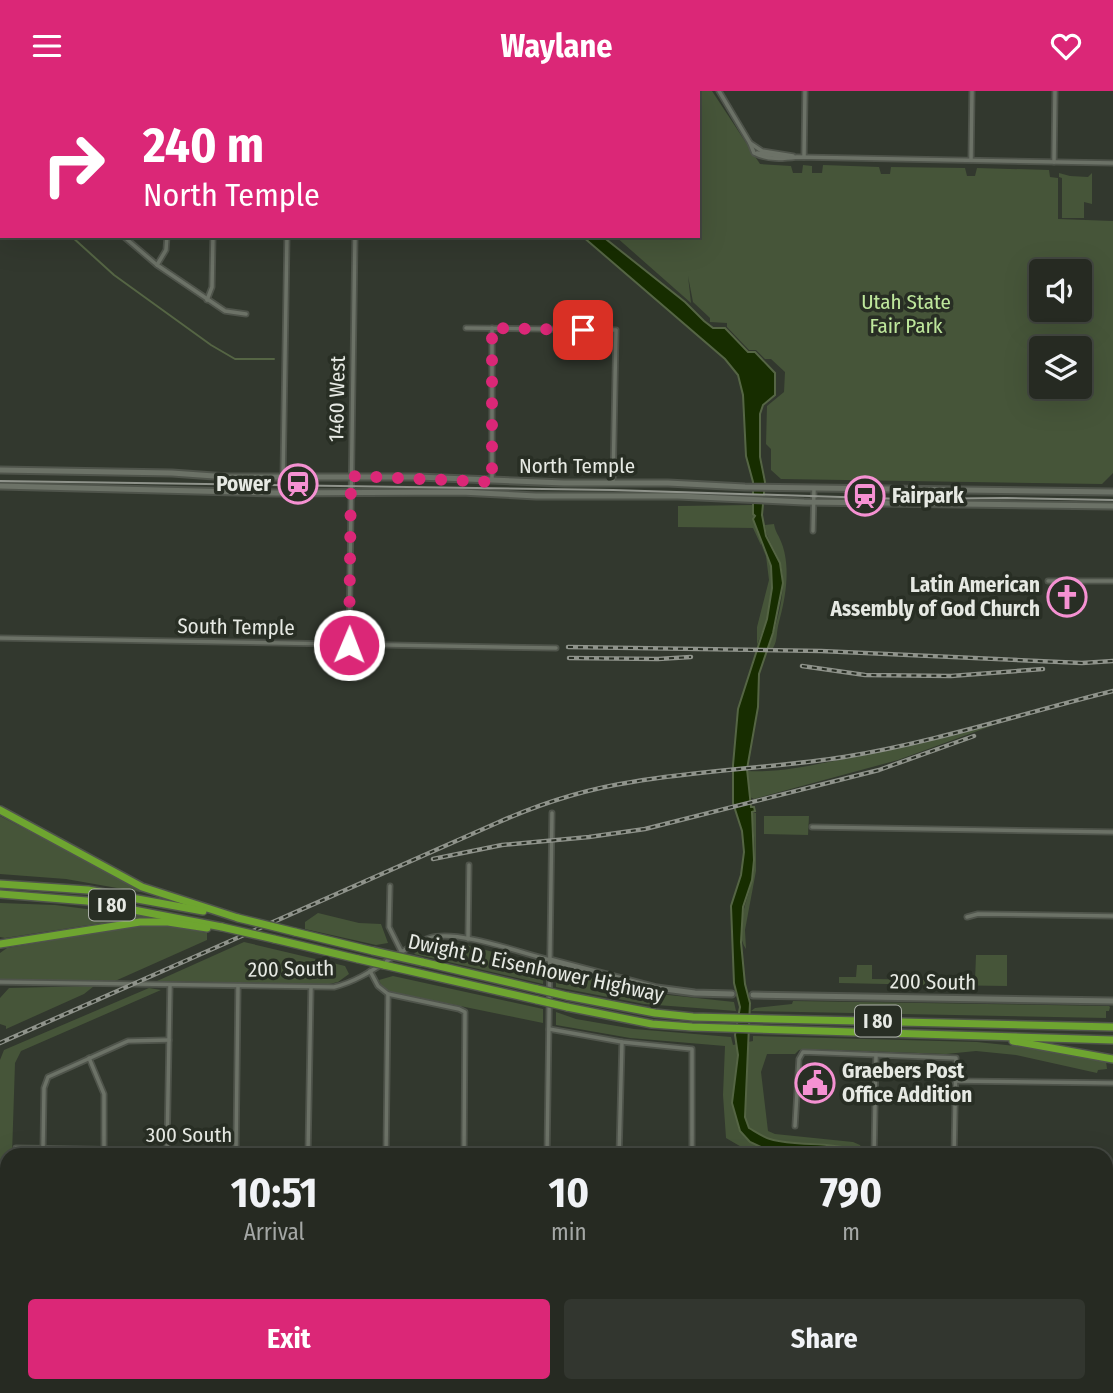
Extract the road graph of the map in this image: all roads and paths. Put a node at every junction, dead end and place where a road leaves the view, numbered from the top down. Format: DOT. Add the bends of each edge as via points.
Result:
graph roads {
  1 [pos="719,91"];
  2 [pos="805,91"];
  3 [pos="972,91"];
  4 [pos="1055,91"];
  5 [pos="750,143"];
  6 [pos="797,157"];
  7 [pos="804,157"];
  8 [pos="971,160"];
  9 [pos="1054,162"];
  10 [pos="1113,163"];
  11 [pos="124,238"];
  12 [pos="167,238"];
  13 [pos="213,238"];
  14 [pos="287,238"];
  15 [pos="355,238"];
  16 [pos="157,265"];
  17 [pos="207,300"];
  18 [pos="246,313"];
  19 [pos="466,328"];
  20 [pos="492,328"];
  21 [pos="0,470"];
  22 [pos="351,476"];
  23 [pos="283,477"];
  24 [pos="492,482"];
  25 [pos="613,482"];
  26 [pos="0,486"];
  27 [pos="814,487"];
  28 [pos="1113,492"];
  29 [pos="350,494"];
  30 [pos="814,502"];
  31 [pos="1113,506"];
  32 [pos="813,531"];
  33 [pos="1048,580"];
  34 [pos="1113,581"];
  35 [pos="0,638"];
  36 [pos="349,645"];
  37 [pos="556,648"];
  38 [pos="0,810"];
  39 [pos="552,813"];
  40 [pos="811,827"];
  41 [pos="1113,832"];
  42 [pos="469,865"];
  43 [pos="0,883"];
  44 [pos="390,886"];
  45 [pos="0,894"];
  46 [pos="1113,916"];
  47 [pos="967,917"];
  48 [pos="238,918"];
  49 [pos="220,927"];
  50 [pos="468,939"];
  51 [pos="0,944"];
  52 [pos="402,953"];
  53 [pos="550,960"];
  54 [pos="370,971"];
  55 [pos="0,982"];
  56 [pos="170,985"];
  57 [pos="239,986"];
  58 [pos="311,987"];
  59 [pos="732,994"];
  60 [pos="388,995"];
  61 [pos="753,995"];
  62 [pos="1113,1001"];
  63 [pos="1113,1027"];
  64 [pos="550,1029"];
  65 [pos="974,1037"];
  66 [pos="169,1040"];
  67 [pos="1113,1040"];
  68 [pos="622,1042"];
  69 [pos="876,1055"];
  70 [pos="89,1058"];
  71 [pos="1113,1059"];
  72 [pos="955,1081"];
  73 [pos="1113,1083"];
  74 [pos="795,1126"];
  75 [pos="43,1148"];
  76 [pos="104,1148"];
  77 [pos="167,1148"];
  78 [pos="236,1148"];
  79 [pos="308,1148"];
  80 [pos="386,1148"];
  81 [pos="464,1148"];
  82 [pos="547,1148"];
  83 [pos="620,1148"];
  84 [pos="692,1148"];
  85 [pos="874,1148"];
  86 [pos="954,1148"];
  1 -- 5 [label="street"];
  2 -- 7 [label="street"];
  3 -- 8 [label="street"];
  4 -- 9 [label="street"];
  5 -- 6 [label="street"];
  5 -- 6 [label="street" via="754,153 766,158"];
  6 -- 7 [label="street"];
  7 -- 8 [label="street"];
  8 -- 9 [label="street"];
  9 -- 10 [label="street"];
  11 -- 16 [label="street"];
  12 -- 16 [label="street"];
  13 -- 17 [label="street" via="212,287"];
  14 -- 23 [label="street"];
  15 -- 22 [label="street, 1460 West"];
  16 -- 17 [label="street"];
  17 -- 18 [label="street" via="227,312"];
  19 -- 20 [label="street"];
  20 -- 24 [label="street"];
  20 -- 25 [label="street" via="616,330"];
  21 -- 23 [label="main road, North Temple"];
  22 -- 23 [label="main road, North Temple"];
  22 -- 24 [label="main road, North Temple"];
  22 -- 29 [label="street, 1460 West"];
  24 -- 25 [label="main road, North Temple"];
  25 -- 27 [label="main road, North Temple"];
  26 -- 29 [label="main road, North Temple"];
  27 -- 28 [label="main road, North Temple"];
  27 -- 30 [label="street"];
  29 -- 30 [label="main road, North Temple"];
  29 -- 36 [label="street, 1460 West"];
  30 -- 31 [label="main road, North Temple"];
  30 -- 32 [label="street"];
  33 -- 34 [label="street"];
  35 -- 36 [label="street, South Temple"];
  36 -- 37 [label="street, South Temple"];
  38 -- 48 [label="highway" via="142,887"];
  39 -- 53 [label="street"];
  40 -- 41 [label="street"];
  42 -- 50 [label="street"];
  43 -- 48 [label="highway, Dwight D. Eisenhower Highway / I 80" via="89,890"];
  44 -- 52 [label="street" via="389,927"];
  45 -- 49 [label="highway, Dwight D. Eisenhower Highway / I 80" via="87,901"];
  46 -- 47 [label="street"];
  48 -- 63 [label="highway, Dwight D. Eisenhower Highway / I 80, bridge" via="655,1013"];
  49 -- 51 [label="highway" via="139,922"];
  49 -- 65 [label="highway, Dwight D. Eisenhower Highway / I 80, bridge" via="652,1024"];
  50 -- 52 [label="street, 200 South" via="433,937"];
  50 -- 53 [label="street, 200 South"];
  52 -- 54 [label="street, 200 South"];
  53 -- 59 [label="main road, 200 South" via="657,988"];
  53 -- 64 [label="street"];
  54 -- 58 [label="street, 200 South" via="339,986"];
  54 -- 60 [label="street"];
  55 -- 56 [label="street, 200 South"];
  56 -- 57 [label="street, 200 South"];
  56 -- 66 [label="street"];
  57 -- 58 [label="street, 200 South"];
  57 -- 78 [label="street"];
  58 -- 79 [label="street"];
  60 -- 80 [label="street"];
  60 -- 81 [label="street" via="465,1012"];
  61 -- 62 [label="main road, 200 South"];
  64 -- 68 [label="street"];
  64 -- 82 [label="street"];
  65 -- 67 [label="highway, Dwight D. Eisenhower Highway / I 80"];
  65 -- 71 [label="highway"];
  66 -- 70 [label="street" via="132,1040"];
  66 -- 77 [label="street"];
  68 -- 83 [label="street"];
  68 -- 84 [label="street" via="692,1049"];
  69 -- 72 [label="street" via="956,1058"];
  69 -- 74 [label="street" via="801,1053"];
  69 -- 85 [label="street"];
  70 -- 75 [label="street" via="46,1079"];
  70 -- 76 [label="street" via="104,1094"];
  72 -- 73 [label="street"];
  72 -- 86 [label="street"];
}
